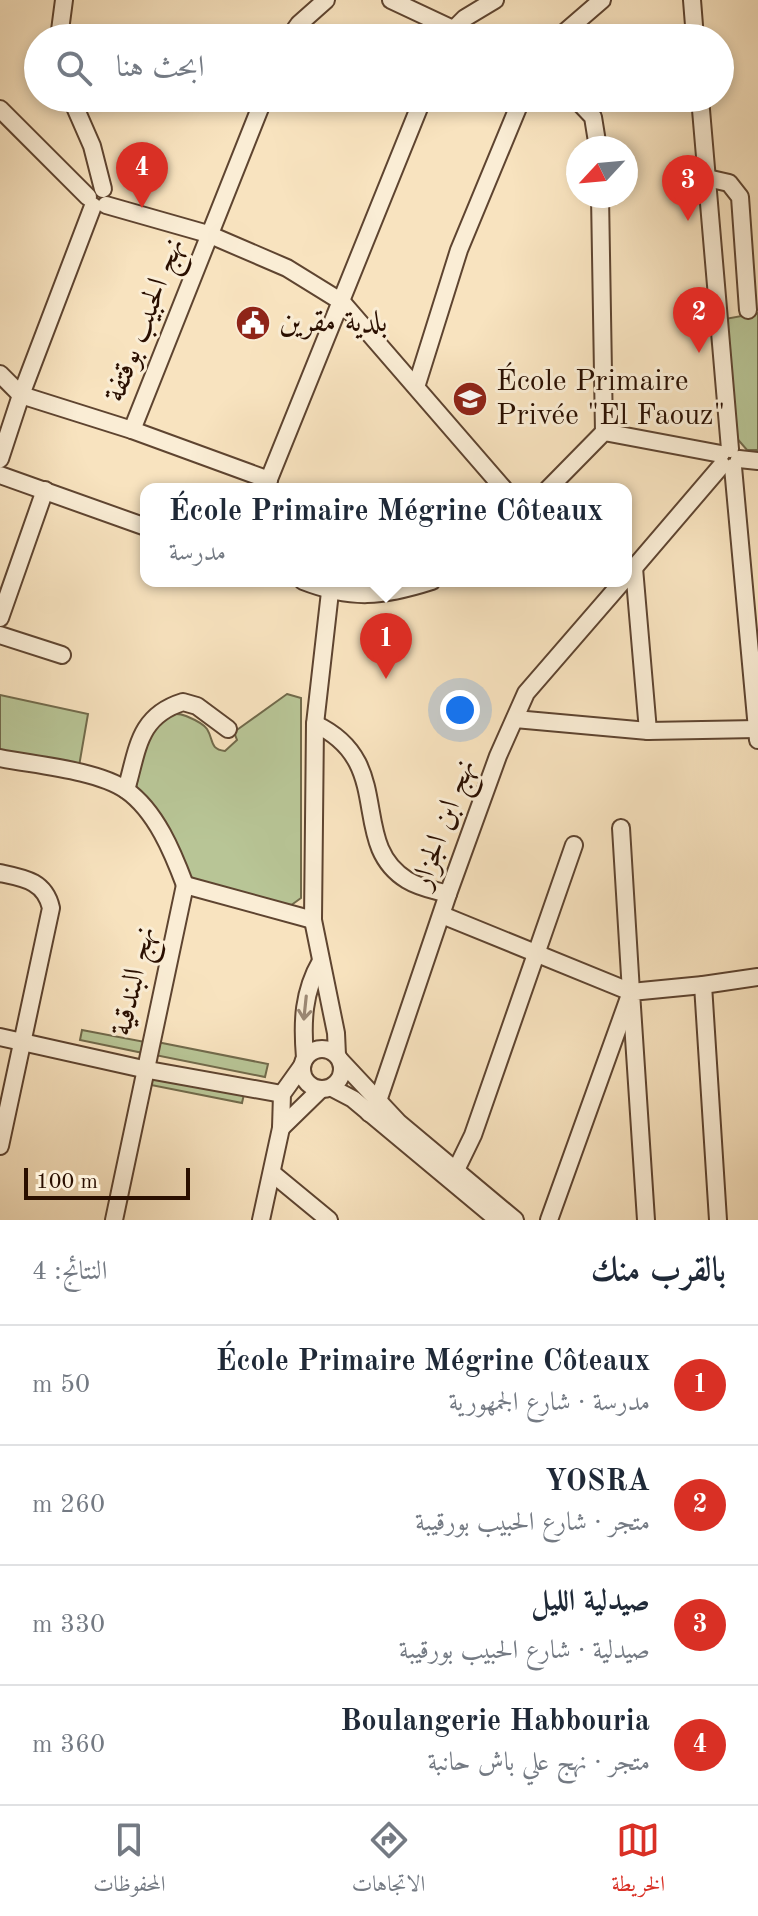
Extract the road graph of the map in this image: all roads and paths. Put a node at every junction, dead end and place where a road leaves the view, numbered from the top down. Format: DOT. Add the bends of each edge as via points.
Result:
graph roads {
  1 [pos="64,0"];
  2 [pos="326,0"];
  3 [pos="391,0"];
  4 [pos="495,0"];
  5 [pos="602,0"];
  6 [pos="692,0"];
  7 [pos="61,24"];
  8 [pos="299,24"];
  9 [pos="434,24"];
  10 [pos="462,24"];
  11 [pos="574,24"];
  12 [pos="694,24"];
  13 [pos="0,109"];
  14 [pos="77,112"];
  15 [pos="258,112"];
  16 [pos="417,112"];
  17 [pos="516,112"];
  18 [pos="588,112"];
  19 [pos="701,112"];
  20 [pos="596,136"];
  21 [pos="707,178"];
  22 [pos="98,199"];
  23 [pos="600,208"];
  24 [pos="208,234"];
  25 [pos="342,302"];
  26 [pos="753,310"];
  27 [pos="719,313"];
  28 [pos="0,374"];
  29 [pos="417,384"];
  30 [pos="21,395"];
  31 [pos="132,430"];
  32 [pos="604,432"];
  33 [pos="0,459"];
  34 [pos="729,459"];
  35 [pos="758,461"];
  36 [pos="0,475"];
  37 [pos="264,483"];
  38 [pos="267,483"];
  39 [pos="499,483"];
  40 [pos="554,483"];
  41 [pos="45,490"];
  42 [pos="140,525"];
  43 [pos="632,569"];
  44 [pos="318,587"];
  45 [pos="413,587"];
  46 [pos="617,587"];
  47 [pos="629,587"];
  48 [pos="330,592"];
  49 [pos="0,618"];
  50 [pos="0,635"];
  51 [pos="62,655"];
  52 [pos="515,719"];
  53 [pos="315,724"];
  54 [pos="228,729"];
  55 [pos="757,729"];
  56 [pos="648,731"];
  57 [pos="758,740"];
  58 [pos="0,758"];
  59 [pos="126,790"];
  60 [pos="621,828"];
  61 [pos="574,845"];
  62 [pos="0,873"];
  63 [pos="185,885"];
  64 [pos="448,894"];
  65 [pos="442,915"];
  66 [pos="313,920"];
  67 [pos="537,951"];
  68 [pos="321,961"];
  69 [pos="758,977"];
  70 [pos="703,985"];
  71 [pos="631,992"];
  72 [pos="0,1037"];
  73 [pos="21,1040"];
  74 [pos="339,1058"];
  75 [pos="303,1062"];
  76 [pos="143,1069"];
  77 [pos="326,1089"];
  78 [pos="282,1094"];
  79 [pos="374,1107"];
  80 [pos="281,1128"];
  81 [pos="0,1146"];
  82 [pos="456,1170"];
  83 [pos="272,1173"];
  84 [pos="114,1220"];
  85 [pos="261,1220"];
  86 [pos="329,1220"];
  87 [pos="498,1220"];
  88 [pos="515,1220"];
  89 [pos="549,1220"];
  90 [pos="646,1220"];
  91 [pos="718,1220"];
  1 -- 7 [label="street"];
  2 -- 8 [label="street"];
  3 -- 9 [label="street"];
  4 -- 10 [label="street"];
  5 -- 11 [label="street"];
  6 -- 12 [label="street"];
  13 -- 22 [label="street"];
  14 -- 22 [label="street" via="92,146"];
  15 -- 24 [label="street, نهج الحبيب بوقتفة"];
  16 -- 25 [label="street"];
  17 -- 29 [label="street" via="459,250"];
  18 -- 20 [label="street"];
  19 -- 21 [label="street"];
  21 -- 26 [label="street" via="729,183 740,197"];
  21 -- 27 [label="street"];
  22 -- 24 [label="street"];
  22 -- 30 [label="street"];
  23 -- 32 [label="street"];
  24 -- 25 [label="street" via="287,268"];
  24 -- 31 [label="street, نهج الحبيب بوقتفة"];
  25 -- 29 [label="street"];
  25 -- 38 [label="street"];
  26 -- 27 [label="street"];
  27 -- 34 [label="street"];
  28 -- 30 [label="street"];
  29 -- 39 [label="street"];
  30 -- 31 [label="street"];
  30 -- 33 [label="street"];
  31 -- 37 [label="street"];
  32 -- 34 [label="street"];
  32 -- 40 [label="street"];
  34 -- 35 [label="street"];
  34 -- 43 [label="street, نهج ابن الجزار"];
  34 -- 55 [label="street"];
  36 -- 41 [label="street"];
  41 -- 42 [label="street"];
  41 -- 49 [label="street"];
  44 -- 48 [label="street"];
  45 -- 48 [label="street" via="360,596"];
  46 -- 52 [label="street, نهج ابن الجزار" via="526,693"];
  47 -- 56 [label="street"];
  48 -- 53 [label="street"];
  50 -- 51 [label="street"];
  52 -- 56 [label="street"];
  52 -- 64 [label="street, نهج ابن الجزار"];
  53 -- 64 [label="street" via="336,734 361,765 380,848 392,868 417,885"];
  53 -- 66 [label="street"];
  54 -- 59 [label="street" via="183,702 156,713 146,725"];
  55 -- 56 [label="street"];
  55 -- 57 [label="street"];
  58 -- 59 [label="street" via="88,776"];
  59 -- 63 [label="street" via="161,832"];
  60 -- 71 [label="street"];
  61 -- 67 [label="street"];
  62 -- 73 [label="street" via="29,879 46,894 51,908"];
  63 -- 66 [label="street"];
  63 -- 76 [label="street, نهج البندقية"];
  64 -- 65 [label="street, نهج ابن الجزار"];
  65 -- 67 [label="street"];
  65 -- 79 [label="street, نهج ابن الجزار"];
  66 -- 68 [label="street"];
  67 -- 71 [label="street"];
  67 -- 82 [label="street"];
  68 -- 74 [label="street"];
  68 -- 75 [label="street, one-way" via="307,991"];
  69 -- 70 [label="street"];
  70 -- 71 [label="street"];
  70 -- 91 [label="street"];
  71 -- 89 [label="street"];
  71 -- 90 [label="street"];
  72 -- 73 [label="street"];
  73 -- 76 [label="street"];
  73 -- 81 [label="street"];
  74 -- 75 [label="street" via="320,1049"];
  74 -- 77 [label="street" via="342,1073"];
  74 -- 79 [label="street"];
  75 -- 77 [label="street" via="305,1081"];
  75 -- 78 [label="street"];
  76 -- 78 [label="street"];
  76 -- 84 [label="street, نهج البندقية"];
  77 -- 79 [label="street"];
  77 -- 80 [label="street"];
  78 -- 80 [label="street"];
  79 -- 82 [label="street"];
  79 -- 87 [label="street"];
  80 -- 83 [label="street"];
  82 -- 88 [label="street"];
  83 -- 85 [label="street"];
  83 -- 86 [label="street"];
}
